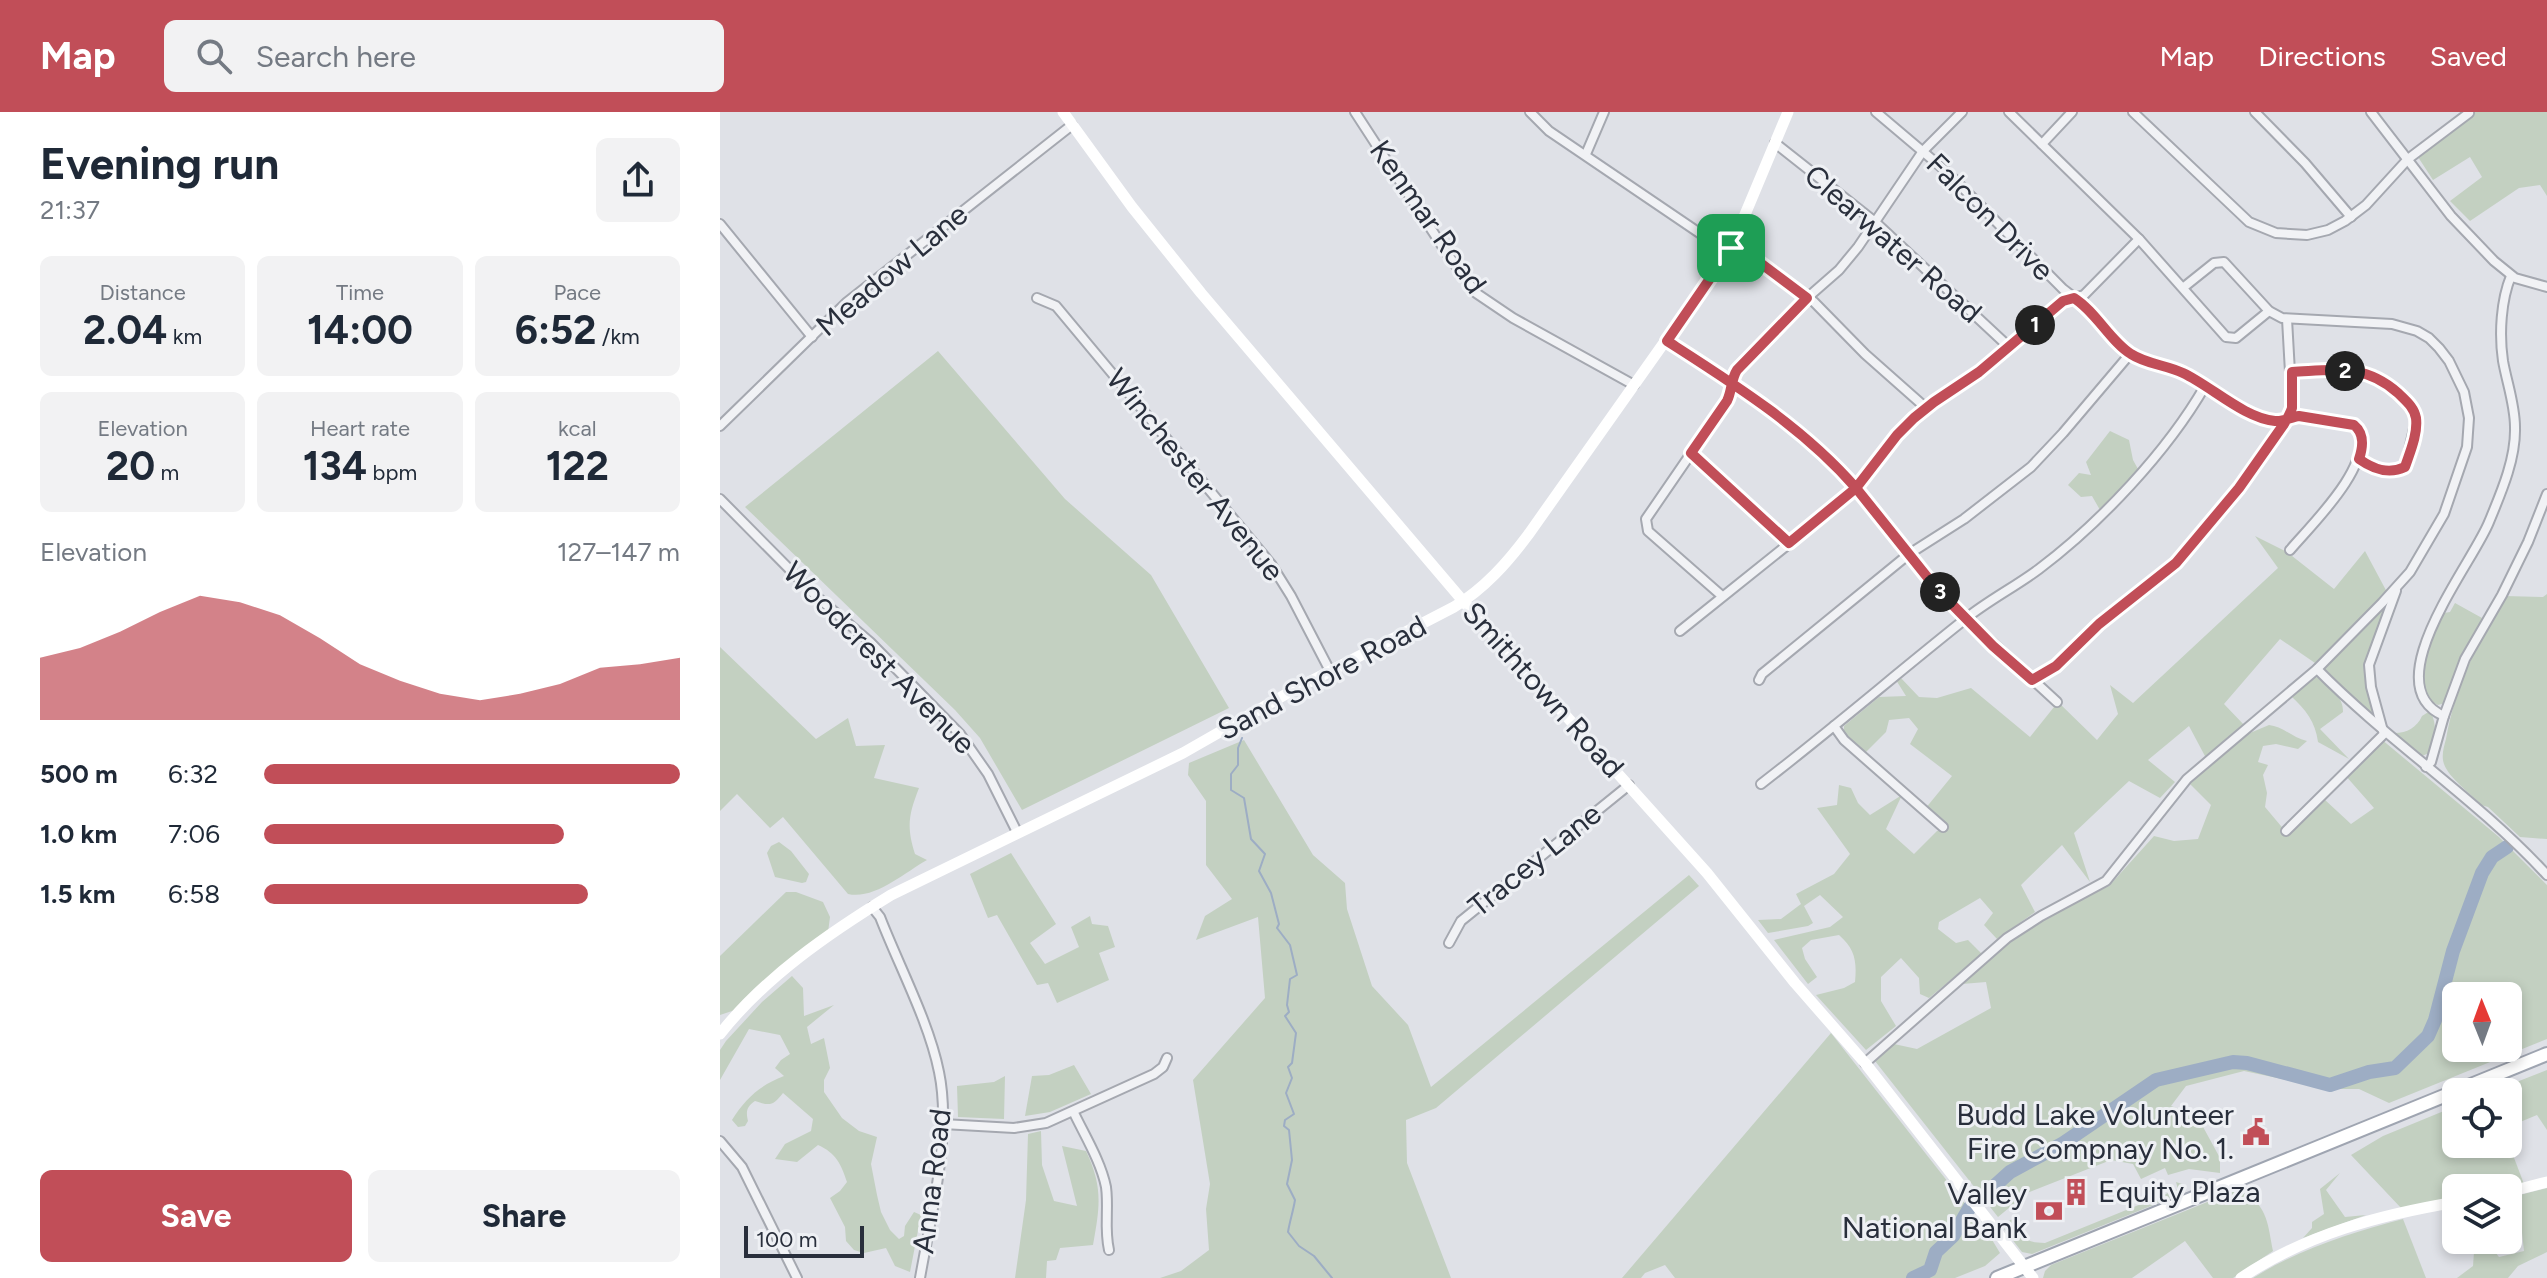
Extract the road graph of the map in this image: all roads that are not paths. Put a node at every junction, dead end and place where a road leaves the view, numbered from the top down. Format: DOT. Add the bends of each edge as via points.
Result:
graph roads {
  1 [pos="1063,112"];
  2 [pos="1355,112"];
  3 [pos="1530,112"];
  4 [pos="1604,112"];
  5 [pos="1788,112"];
  6 [pos="1876,112"];
  7 [pos="1962,112"];
  8 [pos="2009,112"];
  9 [pos="2072,112"];
  10 [pos="2133,112"];
  11 [pos="2255,112"];
  12 [pos="2371,112"];
  13 [pos="2469,113"];
  14 [pos="1072,125"];
  15 [pos="1775,143"];
  16 [pos="2042,144"];
  17 [pos="1923,151"];
  18 [pos="1586,154"];
  19 [pos="2408,159"];
  20 [pos="2351,217"];
  21 [pos="1875,222"];
  22 [pos="720,224"];
  23 [pos="2139,239"];
  24 [pos="1731,248"];
  25 [pos="2511,276"];
  26 [pos="2184,287"];
  27 [pos="2547,287"];
  28 [pos="1037,298"];
  29 [pos="1807,298"];
  30 [pos="2074,298"];
  31 [pos="2269,311"];
  32 [pos="2287,319"];
  33 [pos="812,337"];
  34 [pos="1667,341"];
  35 [pos="2009,347"];
  36 [pos="2130,354"];
  37 [pos="2292,372"];
  38 [pos="1732,383"];
  39 [pos="1634,385"];
  40 [pos="2205,386"];
  41 [pos="1926,408"];
  42 [pos="2287,419"];
  43 [pos="720,426"];
  44 [pos="1691,453"];
  45 [pos="2359,459"];
  46 [pos="1856,488"];
  47 [pos="2547,494"];
  48 [pos="720,499"];
  49 [pos="2544,516"];
  50 [pos="1789,543"];
  51 [pos="2290,550"];
  52 [pos="1909,554"];
  53 [pos="2399,585"];
  54 [pos="1722,596"];
  55 [pos="1463,601"];
  56 [pos="1965,618"];
  57 [pos="1680,631"];
  58 [pos="2317,669"];
  59 [pos="1330,671"];
  60 [pos="1759,680"];
  61 [pos="2032,680"];
  62 [pos="2057,702"];
  63 [pos="2444,716"];
  64 [pos="1834,726"];
  65 [pos="2384,732"];
  66 [pos="2426,767"];
  67 [pos="1761,784"];
  68 [pos="1629,785"];
  69 [pos="1943,827"];
  70 [pos="2286,831"];
  71 [pos="1017,832"];
  72 [pos="2547,875"];
  73 [pos="872,907"];
  74 [pos="1449,943"];
  75 [pos="720,1034"];
  76 [pos="2547,1054"];
  77 [pos="1167,1058"];
  78 [pos="1865,1063"];
  79 [pos="1074,1113"];
  80 [pos="943,1124"];
  81 [pos="720,1141"];
  82 [pos="2547,1182"];
  83 [pos="2522,1188"];
  84 [pos="2442,1204"];
  85 [pos="1109,1250"];
  86 [pos="2029,1272"];
  87 [pos="797,1278"];
  88 [pos="920,1278"];
  89 [pos="1997,1278"];
  90 [pos="2241,1278"];
  1 -- 14 [label="street, Smithtown Road"];
  2 -- 39 [label="street, Kenmar Road" via="1476,293"];
  3 -- 18 [label="street"];
  4 -- 18 [label="street"];
  5 -- 15 [label="street, Sand Shore Road"];
  6 -- 17 [label="street, Falcon Drive"];
  7 -- 17 [label="street"];
  8 -- 16 [label="street"];
  9 -- 16 [label="street"];
  10 -- 20 [label="street" via="2234,210 2262,228 2307,235"];
  11 -- 20 [label="street"];
  12 -- 19 [label="street"];
  13 -- 19 [label="street"];
  14 -- 33 [label="street, Meadow Lane" via="853,298"];
  14 -- 55 [label="street, Smithtown Road" via="1201,293"];
  15 -- 21 [label="street, Clearwater Road"];
  15 -- 24 [label="street, Sand Shore Road"];
  16 -- 23 [label="street"];
  17 -- 21 [label="street"];
  17 -- 30 [label="street, Falcon Drive"];
  18 -- 24 [label="street" via="1723,249"];
  19 -- 20 [label="street"];
  19 -- 25 [label="street" via="2451,216"];
  21 -- 29 [label="street" via="1839,270"];
  21 -- 35 [label="street, Clearwater Road"];
  22 -- 33 [label="street"];
  23 -- 26 [label="street"];
  23 -- 30 [label="street" via="2084,295"];
  24 -- 29 [label="street" via="1739,247"];
  24 -- 34 [label="street, Sand Shore Road"];
  25 -- 27 [label="street"];
  25 -- 63 [label="street" via="2502,329 2515,428 2510,461 2488,524 2446,599 2419,664 2424,696"];
  26 -- 31 [label="street" via="2214,263 2224,262"];
  26 -- 31 [label="street" via="2230,339"];
  28 -- 59 [label="street, Winchester Avenue" via="1056,306 1263,554"];
  29 -- 38 [label="street" via="1737,370"];
  29 -- 41 [label="street"];
  30 -- 35 [label="street" via="2063,301"];
  30 -- 36 [label="street, Falcon Drive"];
  31 -- 32 [label="street"];
  32 -- 37 [label="street"];
  32 -- 53 [label="street" via="2392,324 2417,331 2439,348 2464,392 2469,432 2458,477 2444,514"];
  33 -- 43 [label="street, Meadow Lane"];
  34 -- 38 [label="street"];
  34 -- 39 [label="street, Sand Shore Road"];
  35 -- 41 [label="street"];
  36 -- 40 [label="street, Falcon Drive"];
  36 -- 52 [label="street" via="2031,467"];
  37 -- 42 [label="street"];
  37 -- 45 [label="street" via="2339,370 2375,376 2410,404 2416,426 2405,467 2382,471"];
  38 -- 44 [label="street" via="1727,401"];
  38 -- 46 [label="street" via="1816,447"];
  39 -- 55 [label="street, Sand Shore Road" via="1512,556"];
  40 -- 42 [label="street, Falcon Drive" via="2258,415"];
  40 -- 56 [label="street" via="2132,483 2089,527 2039,569"];
  41 -- 46 [label="street" via="1897,435"];
  42 -- 45 [label="street, Falcon Drive" via="2299,416 2354,425 2362,440"];
  42 -- 61 [label="street" via="2239,488 2176,563 2056,666"];
  44 -- 50 [label="street"];
  44 -- 54 [label="street" via="1645,524"];
  45 -- 51 [label="street" via="2334,499"];
  46 -- 50 [label="street"];
  46 -- 52 [label="street"];
  47 -- 49 [label="street"];
  48 -- 71 [label="street, Woodcrest Avenue" via="960,734 988,774"];
  49 -- 63 [label="street" via="2472,645"];
  50 -- 54 [label="street"];
  52 -- 56 [label="street"];
  52 -- 60 [label="street"];
  53 -- 58 [label="street"];
  53 -- 65 [label="street" via="2369,665"];
  54 -- 57 [label="street"];
  55 -- 59 [label="street, Sand Shore Road"];
  55 -- 68 [label="street, Smithtown Road"];
  56 -- 61 [label="street"];
  56 -- 64 [label="street"];
  58 -- 65 [label="street"];
  58 -- 78 [label="street" via="2187,779 2106,881 2007,938"];
  59 -- 71 [label="street, Sand Shore Road" via="1183,753"];
  61 -- 62 [label="street"];
  63 -- 66 [label="street"];
  64 -- 67 [label="street"];
  64 -- 69 [label="street"];
  65 -- 66 [label="street"];
  65 -- 70 [label="street"];
  66 -- 72 [label="street" via="2515,840"];
  68 -- 74 [label="street, Tracey Lane" via="1461,921"];
  68 -- 78 [label="street, Smithtown Road"];
  71 -- 73 [label="street, Sand Shore Road"];
  73 -- 75 [label="street, Sand Shore Road" via="774,979"];
  73 -- 80 [label="street, Anna Road" via="933,1048"];
  76 -- 86 [label="main road"];
  77 -- 79 [label="street" via="1154,1074"];
  78 -- 86 [label="street, Smithtown Road"];
  79 -- 80 [label="street" via="1020,1127"];
  79 -- 85 [label="street" via="1104,1180"];
  80 -- 88 [label="street, Anna Road"];
  81 -- 87 [label="street" via="744,1170"];
  82 -- 83 [label="street"];
  84 -- 90 [label="street" via="2321,1235"];
  86 -- 89 [label="main road"];
}
